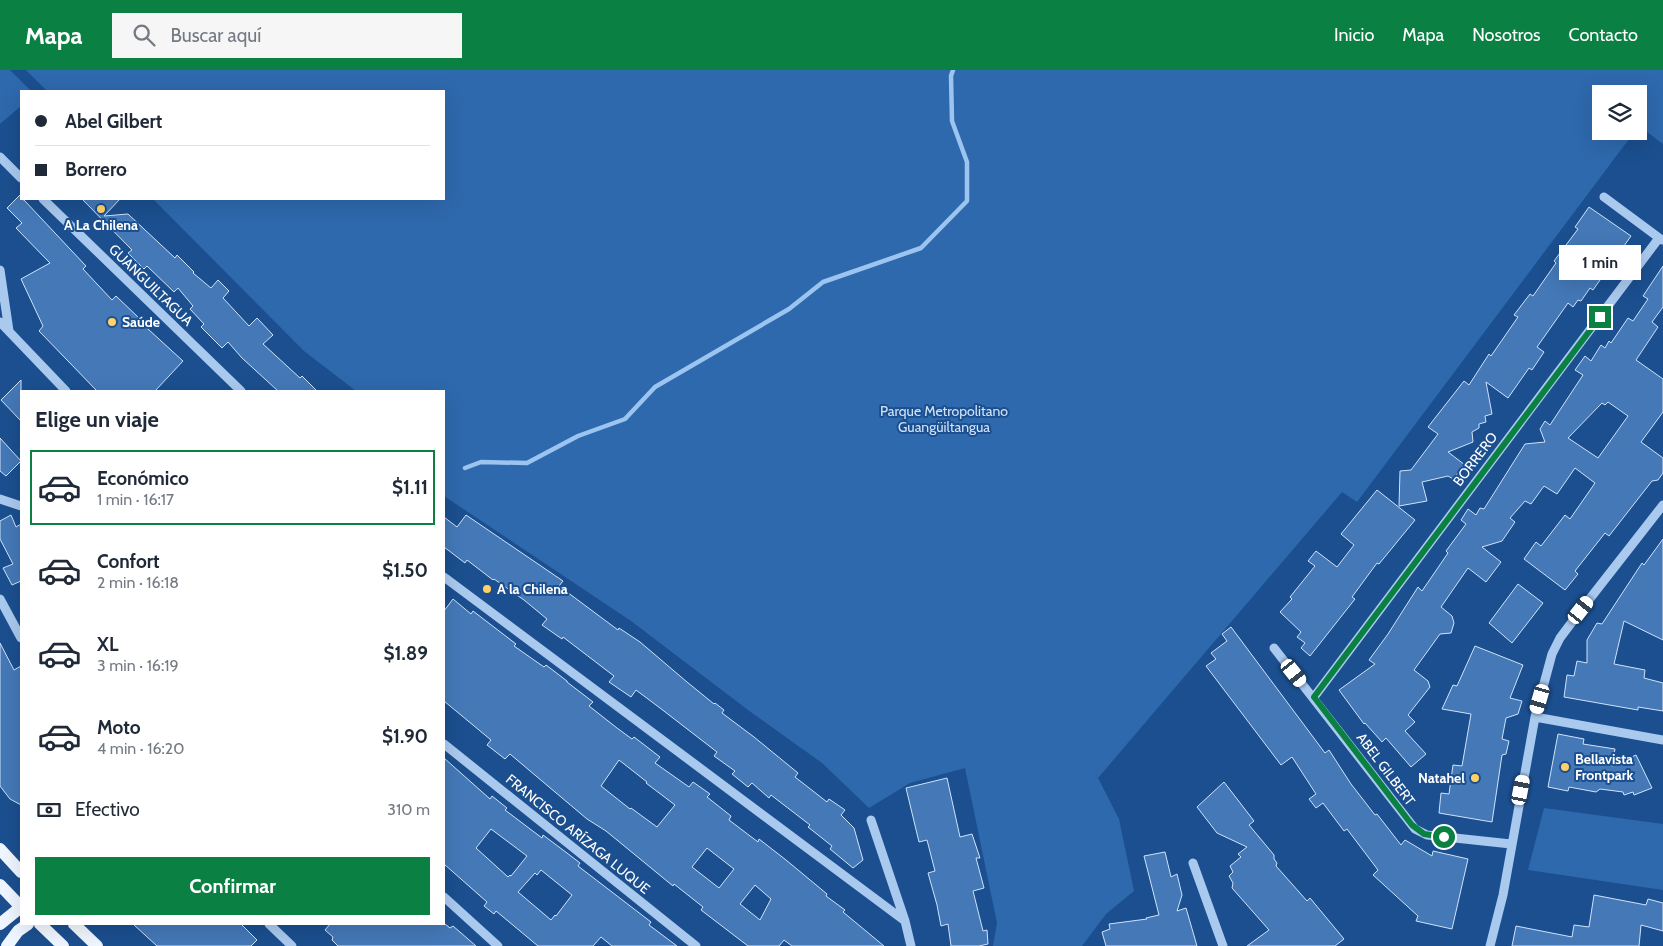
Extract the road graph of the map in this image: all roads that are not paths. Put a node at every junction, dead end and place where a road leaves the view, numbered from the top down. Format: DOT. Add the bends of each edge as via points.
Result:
graph roads {
  1 [pos="0,157"];
  2 [pos="20,177"];
  3 [pos="1604,197"];
  4 [pos="44,200"];
  5 [pos="1661,240"];
  6 [pos="0,270"];
  7 [pos="0,322"];
  8 [pos="9,331"];
  9 [pos="65,390"];
  10 [pos="239,390"];
  11 [pos="0,499"];
  12 [pos="1663,505"];
  13 [pos="20,506"];
  14 [pos="445,578"];
  15 [pos="0,599"];
  16 [pos="20,636"];
  17 [pos="1274,648"];
  18 [pos="1314,697"];
  19 [pos="1534,717"];
  20 [pos="1663,740"];
  21 [pos="445,745"];
  22 [pos="871,820"];
  23 [pos="1511,844"];
  24 [pos="0,849"];
  25 [pos="1193,863"];
  26 [pos="20,871"];
  27 [pos="0,885"];
  28 [pos="445,898"];
  29 [pos="20,906"];
  30 [pos="20,908"];
  31 [pos="905,921"];
  32 [pos="0,924"];
  33 [pos="27,925"];
  34 [pos="41,925"];
  35 [pos="75,925"];
  36 [pos="270,925"];
  37 [pos="7,946"];
  38 [pos="63,946"];
  39 [pos="97,946"];
  40 [pos="292,946"];
  41 [pos="498,946"];
  42 [pos="696,946"];
  43 [pos="911,946"];
  44 [pos="1223,946"];
  45 [pos="1490,946"];
  1 -- 2 [label="street"];
  3 -- 5 [label="street"];
  4 -- 10 [label="street, GUANGUILTAGUA"];
  5 -- 18 [label="street, BORRERO"];
  6 -- 8 [label="street"];
  7 -- 8 [label="street"];
  8 -- 9 [label="street"];
  11 -- 13 [label="street"];
  12 -- 19 [label="street" via="1560,638 1552,654"];
  14 -- 31 [label="street"];
  15 -- 16 [label="street"];
  17 -- 18 [label="street, ABEL GILBERT"];
  18 -- 23 [label="street, ABEL GILBERT" via="1415,829 1428,835"];
  19 -- 20 [label="street"];
  19 -- 23 [label="street"];
  21 -- 42 [label="street, FRANCISCO ARÍZAGA LUQUE"];
  22 -- 31 [label="street"];
  23 -- 45 [label="street"];
  24 -- 26 [label="main road"];
  25 -- 44 [label="street"];
  27 -- 29 [label="main road"];
  28 -- 41 [label="street"];
  30 -- 32 [label="main road"];
  31 -- 43 [label="street"];
  33 -- 37 [label="main road"];
  34 -- 38 [label="main road"];
  35 -- 39 [label="main road"];
  36 -- 40 [label="street"];
}
